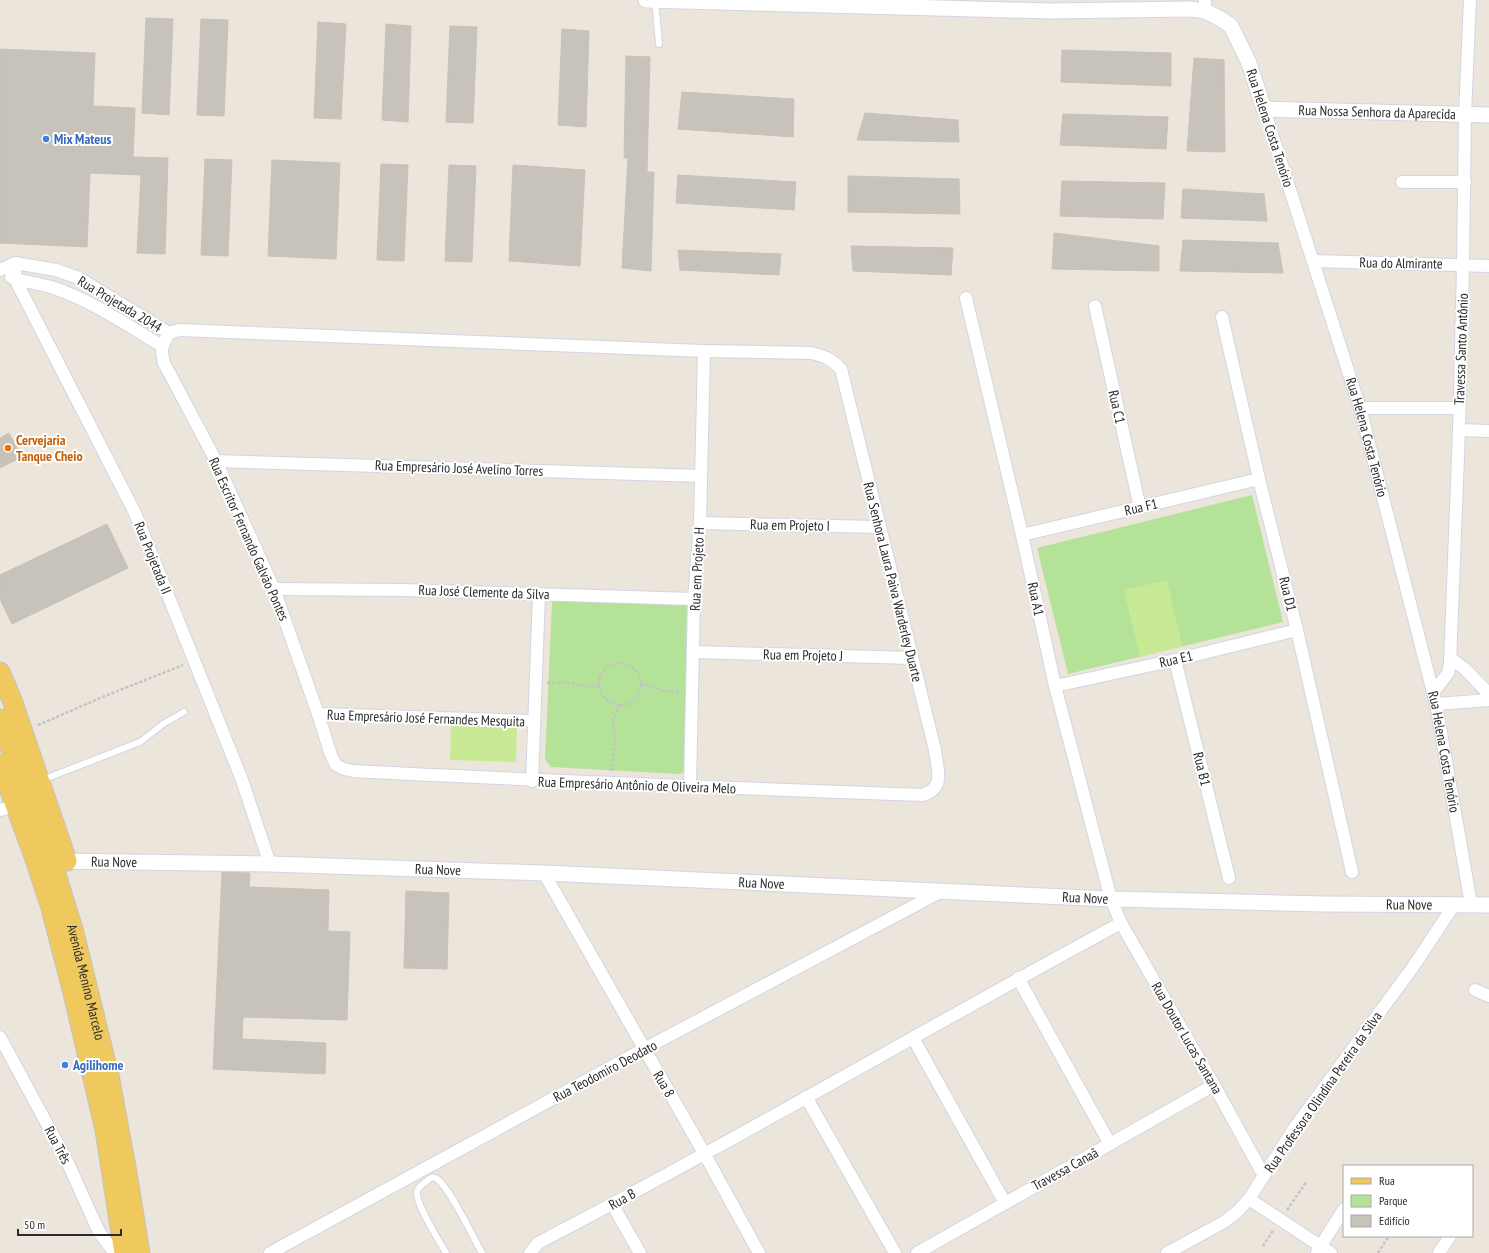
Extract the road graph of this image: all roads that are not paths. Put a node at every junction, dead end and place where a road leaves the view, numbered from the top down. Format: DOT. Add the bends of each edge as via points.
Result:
graph roads {
  1 [pos="646,0"];
  2 [pos="655,0"];
  3 [pos="1470,0"];
  4 [pos="1148,5"];
  5 [pos="1205,6"];
  6 [pos="659,44"];
  7 [pos="1264,109"];
  8 [pos="1465,114"];
  9 [pos="1489,115"];
  10 [pos="1402,182"];
  11 [pos="1465,182"];
  12 [pos="1314,261"];
  13 [pos="15,263"];
  14 [pos="1464,265"];
  15 [pos="1489,266"];
  16 [pos="0,270"];
  17 [pos="56,270"];
  18 [pos="15,279"];
  19 [pos="52,288"];
  20 [pos="966,298"];
  21 [pos="1095,306"];
  22 [pos="1222,317"];
  23 [pos="169,333"];
  24 [pos="162,346"];
  25 [pos="704,351"];
  26 [pos="1360,408"];
  27 [pos="1459,408"];
  28 [pos="1459,430"];
  29 [pos="1489,431"];
  30 [pos="216,461"];
  31 [pos="701,476"];
  32 [pos="1260,479"];
  33 [pos="1140,508"];
  34 [pos="700,524"];
  35 [pos="880,526"];
  36 [pos="1022,535"];
  37 [pos="274,589"];
  38 [pos="539,594"];
  39 [pos="694,599"];
  40 [pos="1297,630"];
  41 [pos="694,652"];
  42 [pos="912,658"];
  43 [pos="1450,658"];
  44 [pos="1175,660"];
  45 [pos="0,672"];
  46 [pos="1054,686"];
  47 [pos="1489,694"];
  48 [pos="1435,699"];
  49 [pos="1489,700"];
  50 [pos="184,712"];
  51 [pos="318,714"];
  52 [pos="534,721"];
  53 [pos="14,723"];
  54 [pos="6,758"];
  55 [pos="344,769"];
  56 [pos="40,781"];
  57 [pos="532,781"];
  58 [pos="690,787"];
  59 [pos="930,792"];
  60 [pos="7,808"];
  61 [pos="59,861"];
  62 [pos="270,864"];
  63 [pos="1352,872"];
  64 [pos="544,873"];
  65 [pos="1229,878"];
  66 [pos="942,891"];
  67 [pos="1111,900"];
  68 [pos="1470,904"];
  69 [pos="1454,905"];
  70 [pos="1489,905"];
  71 [pos="1121,923"];
  72 [pos="1018,978"];
  73 [pos="1475,990"];
  74 [pos="1489,996"];
  75 [pos="0,1036"];
  76 [pos="913,1038"];
  77 [pos="644,1049"];
  78 [pos="1214,1085"];
  79 [pos="806,1097"];
  80 [pos="1110,1144"];
  81 [pos="704,1153"];
  82 [pos="1264,1176"];
  83 [pos="1249,1199"];
  84 [pos="1006,1203"];
  85 [pos="612,1204"];
  86 [pos="1343,1212"];
  87 [pos="1449,1237"];
  88 [pos="1318,1250"];
  89 [pos="115,1253"];
  90 [pos="124,1253"];
  91 [pos="140,1253"];
  92 [pos="270,1253"];
  93 [pos="446,1253"];
  94 [pos="482,1253"];
  95 [pos="530,1253"];
  96 [pos="640,1253"];
  97 [pos="759,1253"];
  98 [pos="895,1253"];
  99 [pos="916,1253"];
  100 [pos="1167,1253"];
  101 [pos="1331,1253"];
  102 [pos="1439,1253"];
  1 -- 2 [label="street, Rua Helena Costa Tenório"];
  2 -- 4 [label="street, Rua Helena Costa Tenório" via="1050,11"];
  2 -- 6 [label="lane"];
  3 -- 8 [label="street, Travessa Santo Antônio"];
  4 -- 5 [label="street, Rua Helena Costa Tenório" via="1190,9"];
  5 -- 7 [label="street, Rua Helena Costa Tenório" via="1231,26 1249,63"];
  7 -- 8 [label="street, Rua Nossa Senhora da Aparecida"];
  7 -- 12 [label="street, Rua Helena Costa Tenório"];
  8 -- 9 [label="street, Rua Nossa Senhora da Aparecida"];
  8 -- 11 [label="street, Travessa Santo Antônio"];
  10 -- 11 [label="street"];
  11 -- 14 [label="street, Travessa Santo Antônio"];
  12 -- 14 [label="street, Rua do Almirante"];
  12 -- 26 [label="street, Rua Helena Costa Tenório"];
  13 -- 16 [label="street, Rua Projetada 2044"];
  13 -- 17 [label="street, Rua Projetada 2044"];
  13 -- 18 [label="street, Rua Projetada II"];
  14 -- 15 [label="street, Rua do Almirante"];
  14 -- 27 [label="street, Travessa Santo Antônio"];
  16 -- 18 [label="street, Rua Projetada 2044"];
  17 -- 19 [label="street"];
  17 -- 23 [label="street, Rua Projetada 2044" via="85,281"];
  18 -- 19 [label="street, Rua Projetada 2044"];
  18 -- 62 [label="street, Rua Projetada II" via="136,513 242,780"];
  19 -- 24 [label="street, Rua Projetada 2044" via="72,295 115,317"];
  20 -- 36 [label="street, Rua A1"];
  21 -- 33 [label="street, Rua C1"];
  22 -- 32 [label="street, Rua D1"];
  23 -- 24 [label="street"];
  23 -- 25 [label="street" via="180,330"];
  24 -- 30 [label="street, Rua Escritor Fernando Galvão Pontes" via="164,363"];
  25 -- 31 [label="street, Rua em Projeto H"];
  25 -- 35 [label="street, Rua Senhora Laura Paiva Warderley Duarte" via="811,353 832,360 841,369"];
  26 -- 27 [label="street"];
  26 -- 48 [label="street, Rua Helena Costa Tenório"];
  27 -- 28 [label="street, Travessa Santo Antônio"];
  28 -- 29 [label="street"];
  28 -- 43 [label="street, Travessa Santo Antônio"];
  30 -- 31 [label="street, Rua Empresário José Avelino Torres"];
  30 -- 37 [label="street, Rua Escritor Fernando Galvão Pontes"];
  31 -- 34 [label="street, Rua em Projeto H"];
  32 -- 33 [label="street, Rua F1"];
  32 -- 40 [label="street, Rua D1"];
  33 -- 36 [label="street, Rua F1"];
  34 -- 35 [label="street, Rua em Projeto I"];
  34 -- 39 [label="street, Rua em Projeto H"];
  35 -- 42 [label="street, Rua Senhora Laura Paiva Warderley Duarte"];
  36 -- 46 [label="street, Rua A1"];
  37 -- 38 [label="street, Rua José Clemente da Silva"];
  37 -- 51 [label="street, Rua Escritor Fernando Galvão Pontes"];
  38 -- 39 [label="street, Rua José Clemente da Silva"];
  38 -- 52 [label="street"];
  39 -- 41 [label="street, Rua em Projeto H"];
  40 -- 44 [label="street, Rua E1"];
  40 -- 63 [label="street, Rua D1"];
  41 -- 42 [label="street, Rua em Projeto J"];
  41 -- 58 [label="street, Rua em Projeto H"];
  42 -- 59 [label="street, Rua Senhora Laura Paiva Warderley Duarte" via="934,750 938,779"];
  43 -- 47 [label="street" via="1465,668"];
  43 -- 48 [label="street, Travessa Santo Antônio" via="1448,673"];
  44 -- 46 [label="street, Rua E1"];
  44 -- 65 [label="street, Rua B1"];
  45 -- 53 [label="main road"];
  46 -- 67 [label="street, Rua A1"];
  48 -- 49 [label="street"];
  48 -- 68 [label="street, Rua Helena Costa Tenório"];
  50 -- 56 [label="lane" via="140,742"];
  51 -- 52 [label="street, Rua Empresário José Fernandes Mesquita"];
  51 -- 55 [label="street, Rua Escritor Fernando Galvão Pontes" via="331,755 336,765"];
  52 -- 57 [label="street"];
  53 -- 54 [label="main road, Avenida Menino Marcelo"];
  53 -- 56 [label="main road"];
  54 -- 60 [label="main road, Avenida Menino Marcelo"];
  54 -- 61 [label="main road, Avenida Menino Marcelo"];
  55 -- 57 [label="street, Rua Empresário Antônio de Oliveira Melo"];
  56 -- 61 [label="main road"];
  57 -- 58 [label="street, Rua Empresário Antônio de Oliveira Melo"];
  58 -- 59 [label="street, Rua Empresário Antônio de Oliveira Melo" via="922,795"];
  60 -- 90 [label="main road, Avenida Menino Marcelo" via="34,856 51,908 105,1130"];
  61 -- 62 [label="street, Rua Nove"];
  61 -- 91 [label="main road, Avenida Menino Marcelo" via="109,1075"];
  62 -- 64 [label="street, Rua Nove"];
  64 -- 66 [label="street, Rua Nove"];
  64 -- 77 [label="street, Rua 8"];
  66 -- 67 [label="street, Rua Nove"];
  66 -- 77 [label="street, Rua Teodomiro Deodato"];
  67 -- 69 [label="street, Rua Nove"];
  67 -- 71 [label="street, Rua Doutor Lucas Santana"];
  68 -- 69 [label="street, Rua Nove"];
  68 -- 70 [label="street, Rua Nove"];
  69 -- 82 [label="street, Rua Professora Olindina Pereira da Silva" via="1413,967 1295,1127"];
  71 -- 72 [label="street, Rua B"];
  71 -- 78 [label="street, Rua Doutor Lucas Santana"];
  72 -- 76 [label="street, Rua B"];
  72 -- 80 [label="street"];
  73 -- 74 [label="street"];
  75 -- 89 [label="street, Rua Três" via="67,1161 99,1232"];
  76 -- 79 [label="street, Rua B"];
  76 -- 84 [label="street"];
  77 -- 81 [label="street, Rua 8"];
  77 -- 92 [label="street, Rua Teodomiro Deodato"];
  78 -- 80 [label="street, Travessa Canaã"];
  78 -- 82 [label="street, Rua Doutor Lucas Santana"];
  79 -- 81 [label="street, Rua B"];
  79 -- 98 [label="street"];
  80 -- 84 [label="street, Travessa Canaã"];
  81 -- 85 [label="street, Rua B"];
  81 -- 97 [label="street, Rua 8"];
  82 -- 83 [label="street, Rua Professora Olindina Pereira da Silva"];
  83 -- 88 [label="street"];
  83 -- 100 [label="street, Rua Professora Olindina Pereira da Silva" via="1224,1222"];
  84 -- 99 [label="street, Travessa Canaã"];
  85 -- 95 [label="street, Rua B" via="538,1243"];
  85 -- 96 [label="street"];
  86 -- 88 [label="street"];
  87 -- 102 [label="street"];
  88 -- 101 [label="street"];
  93 -- 94 [label="lane" via="417,1194 418,1188 435,1177 448,1191"];
}
